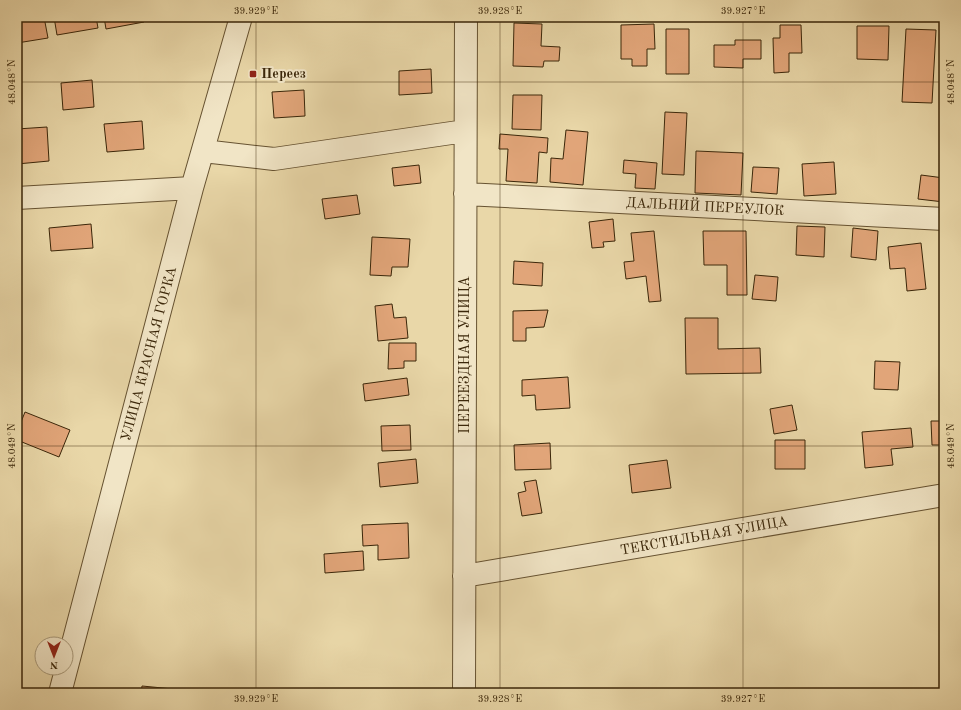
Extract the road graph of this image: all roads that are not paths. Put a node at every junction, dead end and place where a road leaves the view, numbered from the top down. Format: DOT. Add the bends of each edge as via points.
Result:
graph roads {
  1 [pos="241,17"];
  2 [pos="466,17"];
  3 [pos="465,131"];
  4 [pos="203,151"];
  5 [pos="192,188"];
  6 [pos="465,194"];
  7 [pos="17,198"];
  8 [pos="944,220"];
  9 [pos="944,495"];
  10 [pos="464,576"];
  11 [pos="60,693"];
  12 [pos="464,693"];
  1 -- 4 [label="street, УЛИЦА КРАСНАЯ ГОРКА"];
  2 -- 3 [label="street, ПЕРЕЕЗДНАЯ УЛИЦА"];
  3 -- 4 [label="street" via="274,159"];
  3 -- 6 [label="street, ПЕРЕЕЗДНАЯ УЛИЦА"];
  4 -- 5 [label="street, УЛИЦА КРАСНАЯ ГОРКА"];
  5 -- 7 [label="street"];
  5 -- 11 [label="street, УЛИЦА КРАСНАЯ ГОРКА"];
  6 -- 8 [label="street, ДАЛЬНИЙ ПЕРЕУЛОК"];
  6 -- 10 [label="street, ПЕРЕЕЗДНАЯ УЛИЦА"];
  9 -- 10 [label="street, ТЕКСТИЛЬНАЯ УЛИЦА"];
  10 -- 12 [label="street, ПЕРЕЕЗДНАЯ УЛИЦА"];
}
